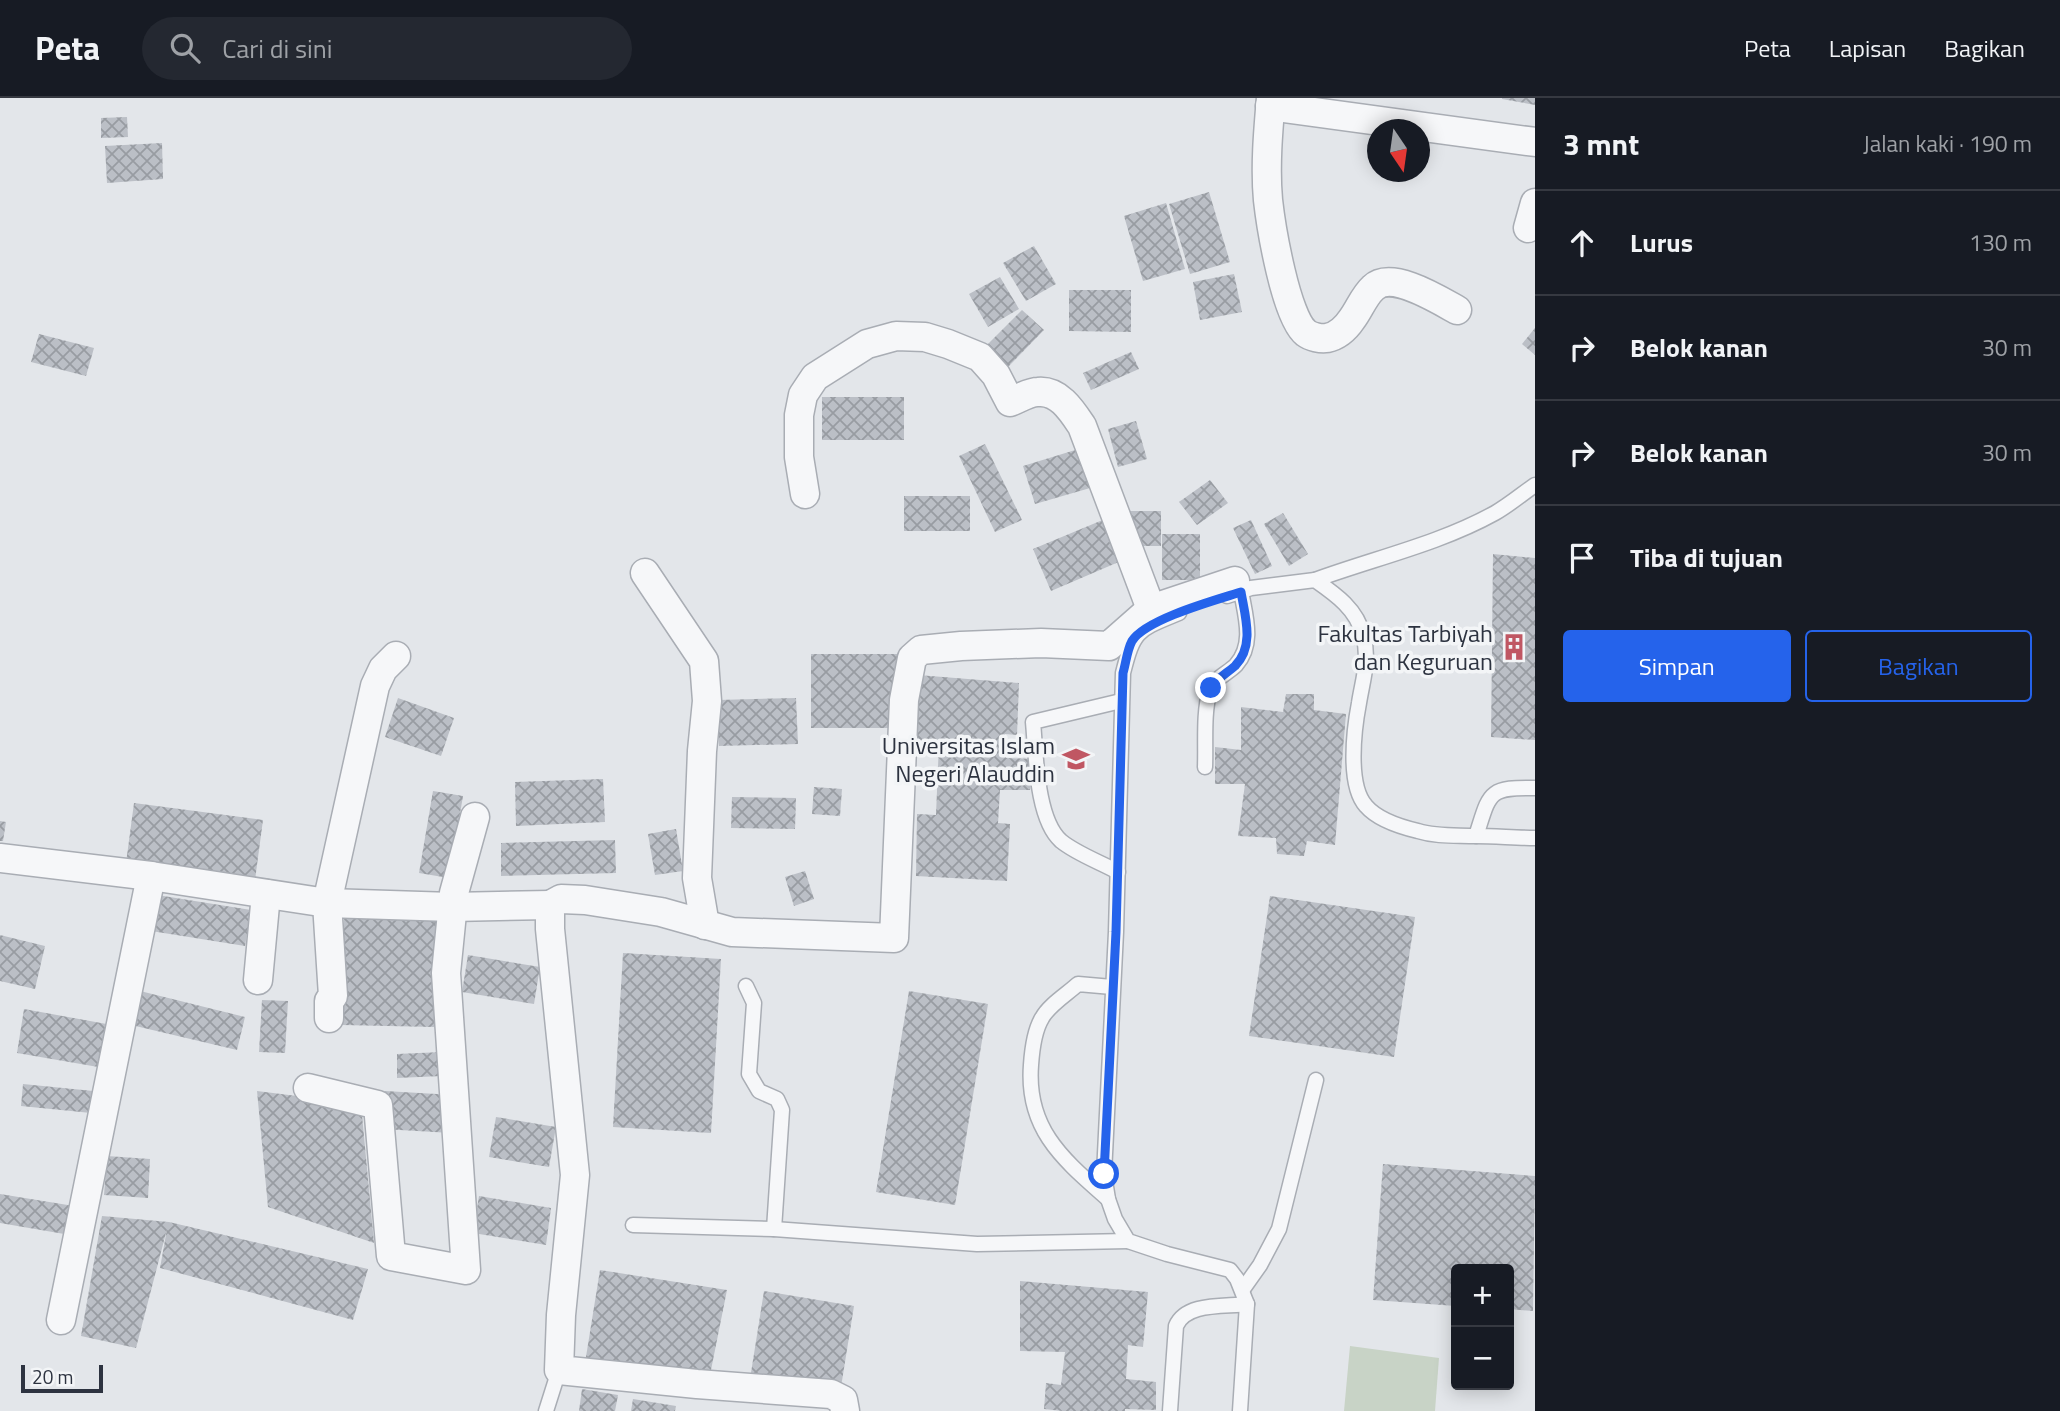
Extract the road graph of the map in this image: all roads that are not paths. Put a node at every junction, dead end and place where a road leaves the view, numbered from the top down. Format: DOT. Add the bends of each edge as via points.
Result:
graph roads {
  1 [pos="1270,102"];
  2 [pos="1535,142"];
  3 [pos="1457,310"];
  4 [pos="1535,485"];
  5 [pos="805,494"];
  6 [pos="645,573"];
  7 [pos="1315,580"];
  8 [pos="1238,586"];
  9 [pos="1151,609"];
  10 [pos="396,656"];
  11 [pos="1121,701"];
  12 [pos="1205,767"];
  13 [pos="1535,788"];
  14 [pos="475,817"];
  15 [pos="1476,836"];
  16 [pos="1535,838"];
  17 [pos="1,860"];
  18 [pos="1118,872"];
  19 [pos="151,876"];
  20 [pos="266,894"];
  21 [pos="327,904"];
  22 [pos="550,905"];
  23 [pos="452,907"];
  24 [pos="705,925"];
  25 [pos="258,980"];
  26 [pos="746,986"];
  27 [pos="1112,987"];
  28 [pos="329,1018"];
  29 [pos="1316,1080"];
  30 [pos="308,1088"];
  31 [pos="1108,1199"];
  32 [pos="633,1225"];
  33 [pos="774,1229"];
  34 [pos="1128,1241"];
  35 [pos="1242,1289"];
  36 [pos="1247,1304"];
  37 [pos="61,1320"];
  38 [pos="559,1370"];
  39 [pos="546,1411"];
  40 [pos="845,1411"];
  41 [pos="1170,1411"];
  42 [pos="1240,1411"];
  1 -- 2 [label="street"];
  1 -- 3 [label="street" via="1268,200 1289,304 1307,333 1326,338 1347,327 1374,286 1384,283 1415,288"];
  4 -- 7 [label="lane" via="1469,526"];
  5 -- 9 [label="street" via="799,415 803,395 815,377 867,344 896,336 948,344 980,358 996,374 1010,402 1038,391 1055,395 1072,410"];
  6 -- 24 [label="street" via="704,661 707,701 697,878"];
  7 -- 8 [label="lane"];
  7 -- 15 [label="lane" via="1341,598 1363,633 1367,669 1352,764 1364,805 1393,823 1420,832"];
  8 -- 9 [label="street"];
  8 -- 11 [label="lane" via="1139,633 1131,643"];
  8 -- 12 [label="lane" via="1248,635 1236,664 1211,688"];
  9 -- 24 [label="street" via="1109,646 961,646 921,650 912,658 904,700 894,938 732,932"];
  10 -- 21 [label="street" via="375,686"];
  11 -- 18 [label="lane"];
  11 -- 18 [label="lane" via="1032,722 1042,800 1053,831 1061,841"];
  13 -- 15 [label="lane" via="1509,787 1492,794"];
  14 -- 23 [label="street"];
  15 -- 16 [label="lane"];
  17 -- 19 [label="street"];
  18 -- 27 [label="lane"];
  19 -- 20 [label="street"];
  19 -- 37 [label="street"];
  20 -- 21 [label="street"];
  20 -- 25 [label="street"];
  21 -- 23 [label="street"];
  21 -- 28 [label="street" via="333,996"];
  22 -- 23 [label="street"];
  22 -- 24 [label="street" via="561,899 585,900 660,912"];
  22 -- 38 [label="street" via="575,1175"];
  23 -- 30 [label="street" via="446,973 467,1270 391,1256 378,1105"];
  26 -- 33 [label="lane" via="754,1003 749,1074 759,1091 777,1099 782,1110"];
  27 -- 31 [label="lane" via="1104,1153"];
  27 -- 31 [label="lane" via="1078,984 1043,1017 1032,1047 1030,1073 1043,1132 1064,1160"];
  29 -- 35 [label="lane" via="1279,1229"];
  31 -- 34 [label="lane"];
  32 -- 33 [label="lane"];
  33 -- 34 [label="lane" via="977,1244"];
  34 -- 35 [label="lane" via="1230,1270"];
  35 -- 36 [label="lane"];
  36 -- 41 [label="lane" via="1192,1310 1180,1316"];
  36 -- 42 [label="lane"];
  38 -- 39 [label="lane"];
  38 -- 40 [label="street" via="831,1394 843,1399"];
}
